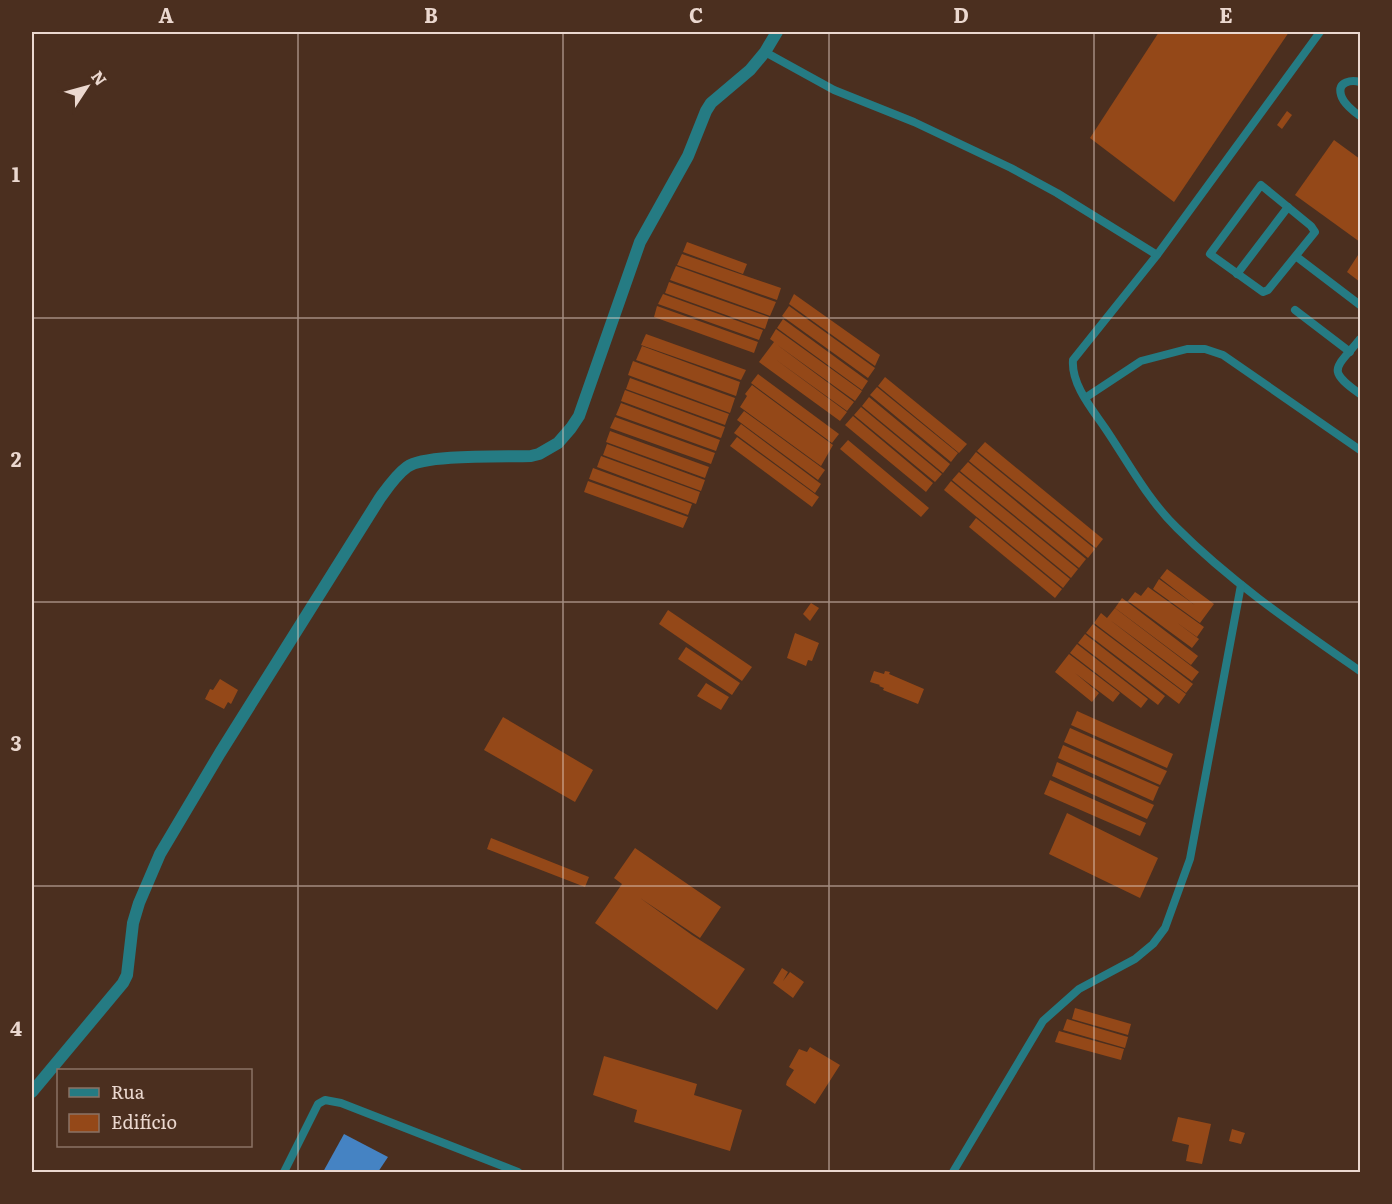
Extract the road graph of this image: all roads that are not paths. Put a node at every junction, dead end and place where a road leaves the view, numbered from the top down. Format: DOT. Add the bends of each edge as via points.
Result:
graph roads {
  1 [pos="777,32"];
  2 [pos="1320,32"];
  3 [pos="765,52"];
  4 [pos="1360,82"];
  5 [pos="1360,116"];
  6 [pos="1288,207"];
  7 [pos="1157,255"];
  8 [pos="1297,257"];
  9 [pos="1237,274"];
  10 [pos="1360,305"];
  11 [pos="1295,310"];
  12 [pos="1360,339"];
  13 [pos="1350,352"];
  14 [pos="1360,394"];
  15 [pos="1085,398"];
  16 [pos="1360,450"];
  17 [pos="1241,585"];
  18 [pos="1360,671"];
  19 [pos="32,1092"];
  20 [pos="284,1173"];
  21 [pos="518,1173"];
  22 [pos="953,1173"];
  1 -- 3 [label="street"];
  2 -- 7 [label="lane"];
  3 -- 7 [label="lane" via="834,90 1011,168"];
  3 -- 19 [label="street" via="706,111 688,156 640,242 597,368 571,428 558,443 539,454 424,460 407,467 394,480 160,854 133,923 123,983"];
  4 -- 5 [label="lane" via="1350,80 1341,89 1347,104"];
  6 -- 8 [label="lane" via="1315,232"];
  6 -- 9 [label="lane"];
  6 -- 9 [label="lane" via="1258,186 1210,254"];
  7 -- 15 [label="lane" via="1073,360 1072,370"];
  8 -- 9 [label="lane" via="1265,291"];
  8 -- 10 [label="lane"];
  11 -- 13 [label="lane"];
  12 -- 13 [label="lane"];
  13 -- 14 [label="lane" via="1337,372"];
  15 -- 16 [label="lane" via="1141,361 1187,349 1205,349 1223,355"];
  15 -- 17 [label="lane" via="1157,506"];
  17 -- 18 [label="lane"];
  17 -- 22 [label="lane" via="1190,859 1165,928 1135,959 1079,989 1043,1021"];
  20 -- 21 [label="lane" via="318,1104 325,1100"];
}
